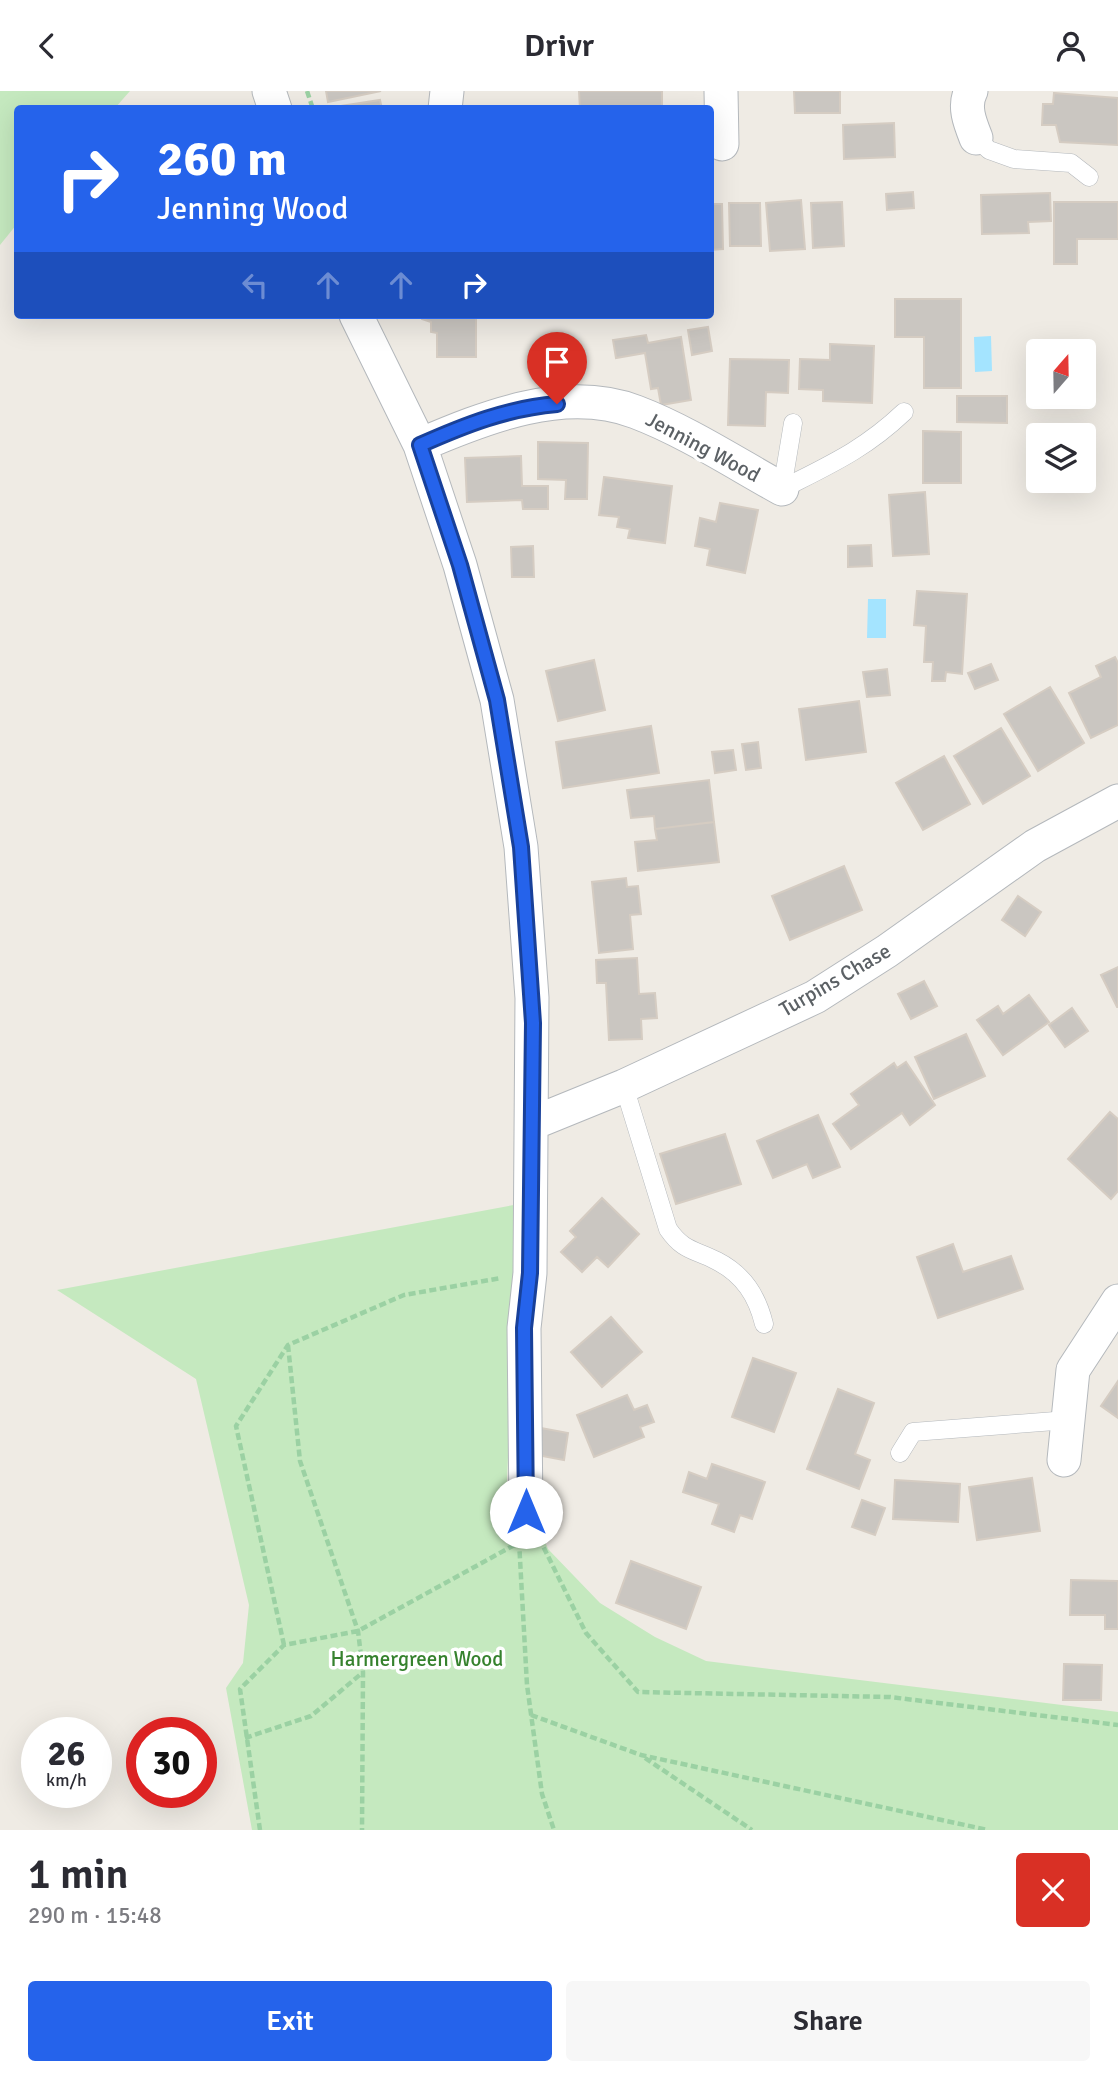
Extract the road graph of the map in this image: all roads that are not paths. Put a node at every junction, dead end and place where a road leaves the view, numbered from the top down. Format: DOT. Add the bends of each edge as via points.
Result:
graph roads {
  1 [pos="721,91"];
  2 [pos="971,91"];
  3 [pos="976,138"];
  4 [pos="722,144"];
  5 [pos="1089,177"];
  6 [pos="358,319"];
  7 [pos="904,412"];
  8 [pos="793,423"];
  9 [pos="420,445"];
  10 [pos="782,489"];
  11 [pos="1118,800"];
  12 [pos="624,1086"];
  13 [pos="533,1123"];
  14 [pos="1118,1301"];
  15 [pos="764,1324"];
  16 [pos="1068,1420"];
  17 [pos="900,1453"];
  18 [pos="1064,1460"];
  19 [pos="522,1528"];
  1 -- 4 [label="street"];
  2 -- 3 [label="street" via="968,120"];
  3 -- 5 [label="lane" via="989,151 1014,159 1071,163"];
  6 -- 9 [label="street"];
  7 -- 10 [label="lane" via="856,451"];
  8 -- 10 [label="lane"];
  9 -- 10 [label="street, Jenning Wood" via="469,424 539,405 604,405 659,422"];
  9 -- 13 [label="street" via="460,565 497,700 521,847 532,998"];
  11 -- 12 [label="street, Turpins Chase" via="1035,846 815,997"];
  12 -- 13 [label="street, Turpins Chase"];
  12 -- 15 [label="lane" via="668,1229 679,1244 736,1273 758,1302"];
  13 -- 19 [label="street"];
  14 -- 16 [label="street" via="1073,1370"];
  16 -- 17 [label="lane" via="913,1432"];
  16 -- 18 [label="street"];
}
